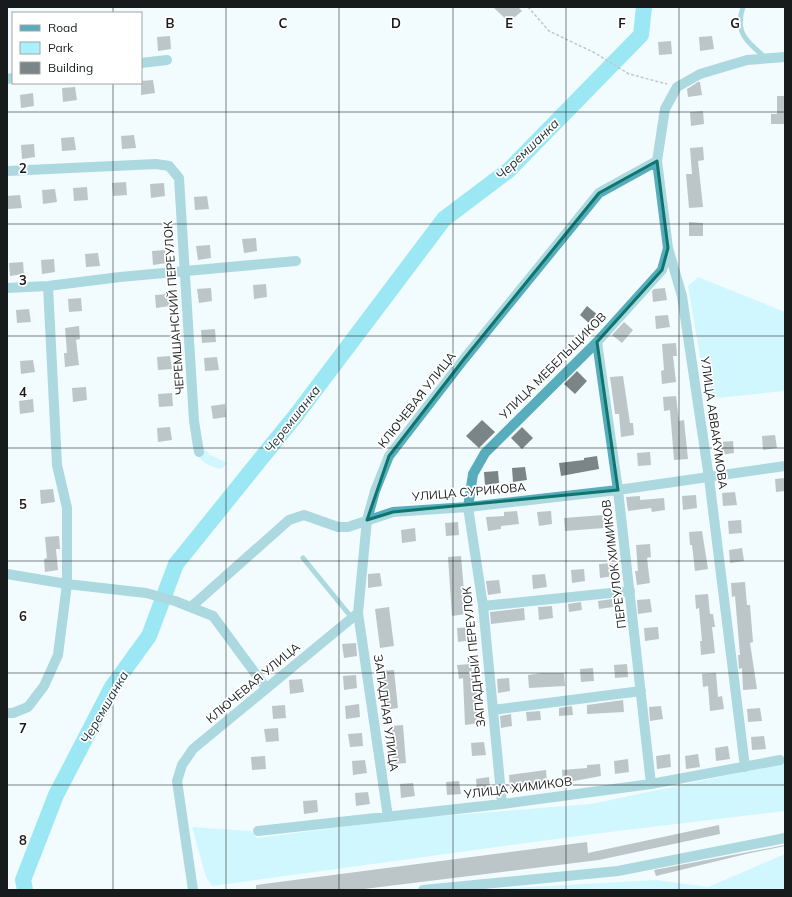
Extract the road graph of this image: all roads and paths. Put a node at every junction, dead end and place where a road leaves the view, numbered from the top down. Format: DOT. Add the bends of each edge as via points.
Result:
graph roads {
  1 [pos="528,7"];
  2 [pos="743,7"];
  3 [pos="785,57"];
  4 [pos="767,58"];
  5 [pos="167,60"];
  6 [pos="142,63"];
  7 [pos="677,87"];
  8 [pos="657,161"];
  9 [pos="7,171"];
  10 [pos="668,248"];
  11 [pos="296,261"];
  12 [pos="185,271"];
  13 [pos="48,286"];
  14 [pos="7,288"];
  15 [pos="597,342"];
  16 [pos="199,452"];
  17 [pos="785,466"];
  18 [pos="709,478"];
  19 [pos="618,490"];
  20 [pos="468,507"];
  21 [pos="367,520"];
  22 [pos="303,558"];
  23 [pos="7,574"];
  24 [pos="67,584"];
  25 [pos="630,591"];
  26 [pos="483,606"];
  27 [pos="191,607"];
  28 [pos="355,616"];
  29 [pos="266,688"];
  30 [pos="641,691"];
  31 [pos="492,710"];
  32 [pos="7,713"];
  33 [pos="780,760"];
  34 [pos="745,767"];
  35 [pos="651,784"];
  36 [pos="502,804"];
  37 [pos="388,816"];
  38 [pos="258,831"];
  39 [pos="785,838"];
  40 [pos="193,890"];
  41 [pos="423,890"];
  1 -- 7 [label="path" via="549,31 595,53 629,74"];
  2 -- 4 [label="lane" via="740,26 745,39"];
  3 -- 4 [label="street"];
  4 -- 7 [label="street" via="747,60 700,74"];
  5 -- 6 [label="street"];
  7 -- 8 [label="street, УЛИЦА АВВАКУМОВА" via="665,109"];
  8 -- 10 [label="street, УЛИЦА АВВАКУМОВА"];
  8 -- 21 [label="street, КЛЮЧЕВАЯ УЛИЦА" via="599,193 479,341 388,456"];
  9 -- 12 [label="street, ЧЕРЕМШАНСКИЙ ПЕРЕУЛОК" via="156,164 169,166 178,178"];
  10 -- 15 [label="street, УЛИЦА МЕБЕЛЬЩИКОВ" via="662,270"];
  10 -- 18 [label="street, УЛИЦА АВВАКУМОВА" via="682,296"];
  11 -- 12 [label="street"];
  12 -- 13 [label="street"];
  12 -- 16 [label="street, ЧЕРЕМШАНСКИЙ ПЕРЕУЛОК" via="194,421"];
  13 -- 14 [label="street"];
  13 -- 24 [label="street" via="57,465 67,508"];
  15 -- 19 [label="street, ПЕРЕУЛОК ХИМИКОВ"];
  15 -- 20 [label="street, УЛИЦА МЕБЕЛЬЩИКОВ" via="485,453 473,474"];
  17 -- 18 [label="street, УЛИЦА СУРИКОВА"];
  18 -- 19 [label="street, УЛИЦА СУРИКОВА"];
  18 -- 34 [label="street, УЛИЦА АВВАКУМОВА"];
  19 -- 20 [label="street, УЛИЦА СУРИКОВА"];
  19 -- 25 [label="street, ПЕРЕУЛОК ХИМИКОВ"];
  20 -- 21 [label="street, УЛИЦА СУРИКОВА" via="393,512"];
  20 -- 26 [label="street, ЗАПАДНЫЙ ПЕРЕУЛОК"];
  21 -- 27 [label="street, УЛИЦА СУРИКОВА" via="348,527 338,527 304,515 289,520"];
  21 -- 28 [label="street, КЛЮЧЕВАЯ УЛИЦА"];
  22 -- 28 [label="lane"];
  23 -- 24 [label="street"];
  24 -- 27 [label="street" via="146,593"];
  24 -- 32 [label="street" via="58,655 44,686 28,707"];
  25 -- 26 [label="street"];
  25 -- 30 [label="street, ПЕРЕУЛОК ХИМИКОВ"];
  26 -- 31 [label="street, ЗАПАДНЫЙ ПЕРЕУЛОК"];
  27 -- 29 [label="street" via="214,616"];
  28 -- 29 [label="street, КЛЮЧЕВАЯ УЛИЦА"];
  28 -- 37 [label="street, ЗАПАДНАЯ УЛИЦА"];
  29 -- 40 [label="street, КЛЮЧЕВАЯ УЛИЦА" via="193,749 182,765 177,781"];
  30 -- 31 [label="street"];
  30 -- 35 [label="street, ПЕРЕУЛОК ХИМИКОВ"];
  31 -- 36 [label="street, ЗАПАДНЫЙ ПЕРЕУЛОК"];
  33 -- 34 [label="street, УЛИЦА ХИМИКОВ"];
  34 -- 35 [label="street, УЛИЦА ХИМИКОВ"];
  35 -- 36 [label="street, УЛИЦА ХИМИКОВ"];
  36 -- 37 [label="street, УЛИЦА ХИМИКОВ"];
  37 -- 38 [label="street, УЛИЦА ХИМИКОВ"];
  39 -- 41 [label="street" via="618,871"];
}
